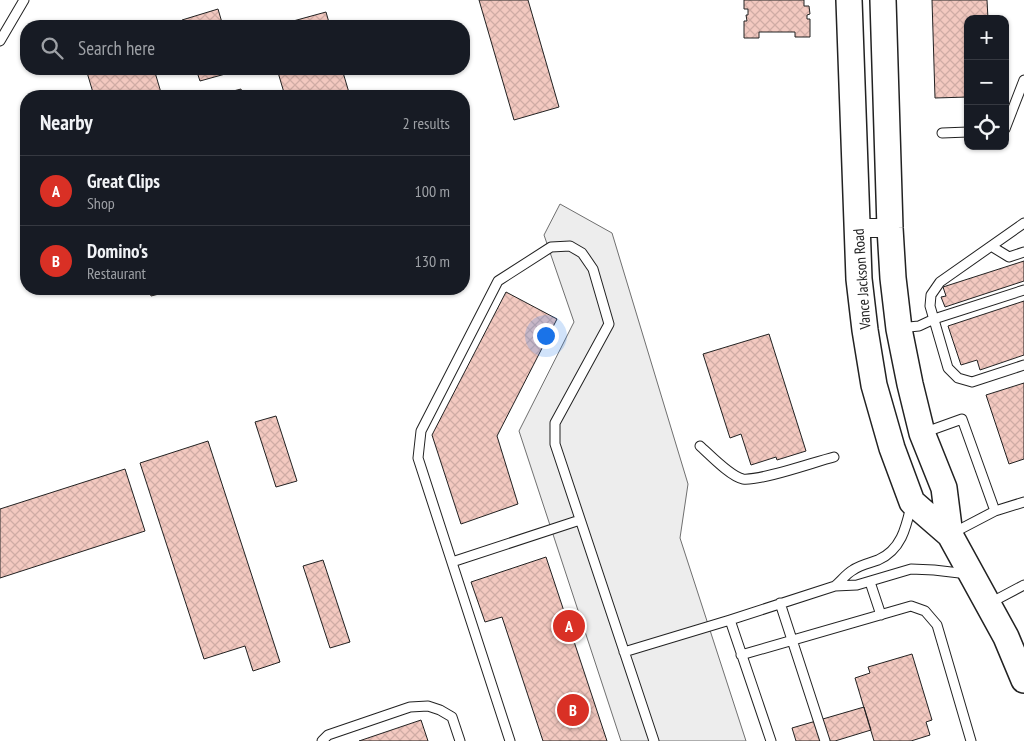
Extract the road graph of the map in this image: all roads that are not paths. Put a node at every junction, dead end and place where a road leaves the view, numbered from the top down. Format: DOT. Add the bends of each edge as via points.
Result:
graph roads {
  1 [pos="24,0"];
  2 [pos="850,0"];
  3 [pos="883,0"];
  4 [pos="0,41"];
  5 [pos="1024,80"];
  6 [pos="1009,119"];
  7 [pos="964,132"];
  8 [pos="942,134"];
  9 [pos="1024,223"];
  10 [pos="858,228"];
  11 [pos="890,228"];
  12 [pos="991,246"];
  13 [pos="1024,252"];
  14 [pos="1024,290"];
  15 [pos="934,319"];
  16 [pos="899,328"];
  17 [pos="1024,365"];
  18 [pos="922,433"];
  19 [pos="700,446"];
  20 [pos="834,457"];
  21 [pos="912,502"];
  22 [pos="1024,502"];
  23 [pos="994,511"];
  24 [pos="580,520"];
  25 [pos="950,535"];
  26 [pos="452,562"];
  27 [pos="972,575"];
  28 [pos="870,582"];
  29 [pos="1024,585"];
  30 [pos="835,586"];
  31 [pos="780,602"];
  32 [pos="988,604"];
  33 [pos="881,615"];
  34 [pos="730,620"];
  35 [pos="792,641"];
  36 [pos="624,652"];
  37 [pos="741,655"];
  38 [pos="1024,680"];
  39 [pos="322,741"];
  40 [pos="460,741"];
  41 [pos="510,741"];
  42 [pos="654,741"];
  43 [pos="771,741"];
  44 [pos="825,741"];
  45 [pos="971,741"];
  1 -- 4 [label="lane"];
  2 -- 10 [label="main road, Vance Jackson Road"];
  3 -- 11 [label="main road, Vance Jackson Road"];
  5 -- 6 [label="lane"];
  7 -- 8 [label="lane"];
  9 -- 12 [label="lane"];
  10 -- 11 [label="street"];
  10 -- 21 [label="main road, Vance Jackson Road" via="859,279 874,386"];
  11 -- 16 [label="main road, Vance Jackson Road"];
  12 -- 13 [label="lane" via="1009,256"];
  12 -- 15 [label="lane" via="940,282 931,296"];
  14 -- 15 [label="lane"];
  15 -- 16 [label="lane" via="919,326"];
  15 -- 17 [label="lane" via="948,368 958,378 972,382"];
  16 -- 18 [label="main road, Vance Jackson Road"];
  18 -- 23 [label="lane" via="962,419"];
  18 -- 25 [label="main road, Vance Jackson Road" via="944,488"];
  19 -- 20 [label="lane" via="722,467 742,479 758,478"];
  21 -- 25 [label="main road, Vance Jackson Road"];
  21 -- 30 [label="lane" via="907,528 891,552 853,570"];
  22 -- 23 [label="lane"];
  23 -- 25 [label="lane"];
  24 -- 26 [label="lane"];
  24 -- 26 [label="lane" via="555,444 555,423 609,324 593,269 582,253 570,246 551,247 498,281 421,430 418,458"];
  24 -- 36 [label="lane"];
  25 -- 27 [label="main road, Vance Jackson Road"];
  26 -- 41 [label="lane"];
  27 -- 28 [label="lane" via="912,570"];
  27 -- 32 [label="main road, Vance Jackson Road"];
  28 -- 30 [label="lane"];
  28 -- 33 [label="lane"];
  29 -- 32 [label="lane"];
  30 -- 31 [label="lane"];
  31 -- 34 [label="lane"];
  31 -- 35 [label="lane"];
  32 -- 38 [label="main road, Vance Jackson Road"];
  33 -- 35 [label="lane"];
  33 -- 45 [label="lane" via="911,606 925,611 937,625"];
  34 -- 36 [label="lane"];
  34 -- 37 [label="lane"];
  35 -- 37 [label="lane"];
  35 -- 44 [label="lane"];
  36 -- 42 [label="lane"];
  37 -- 43 [label="lane"];
  39 -- 40 [label="lane" via="328,735 410,707 428,706 452,717"];
}
